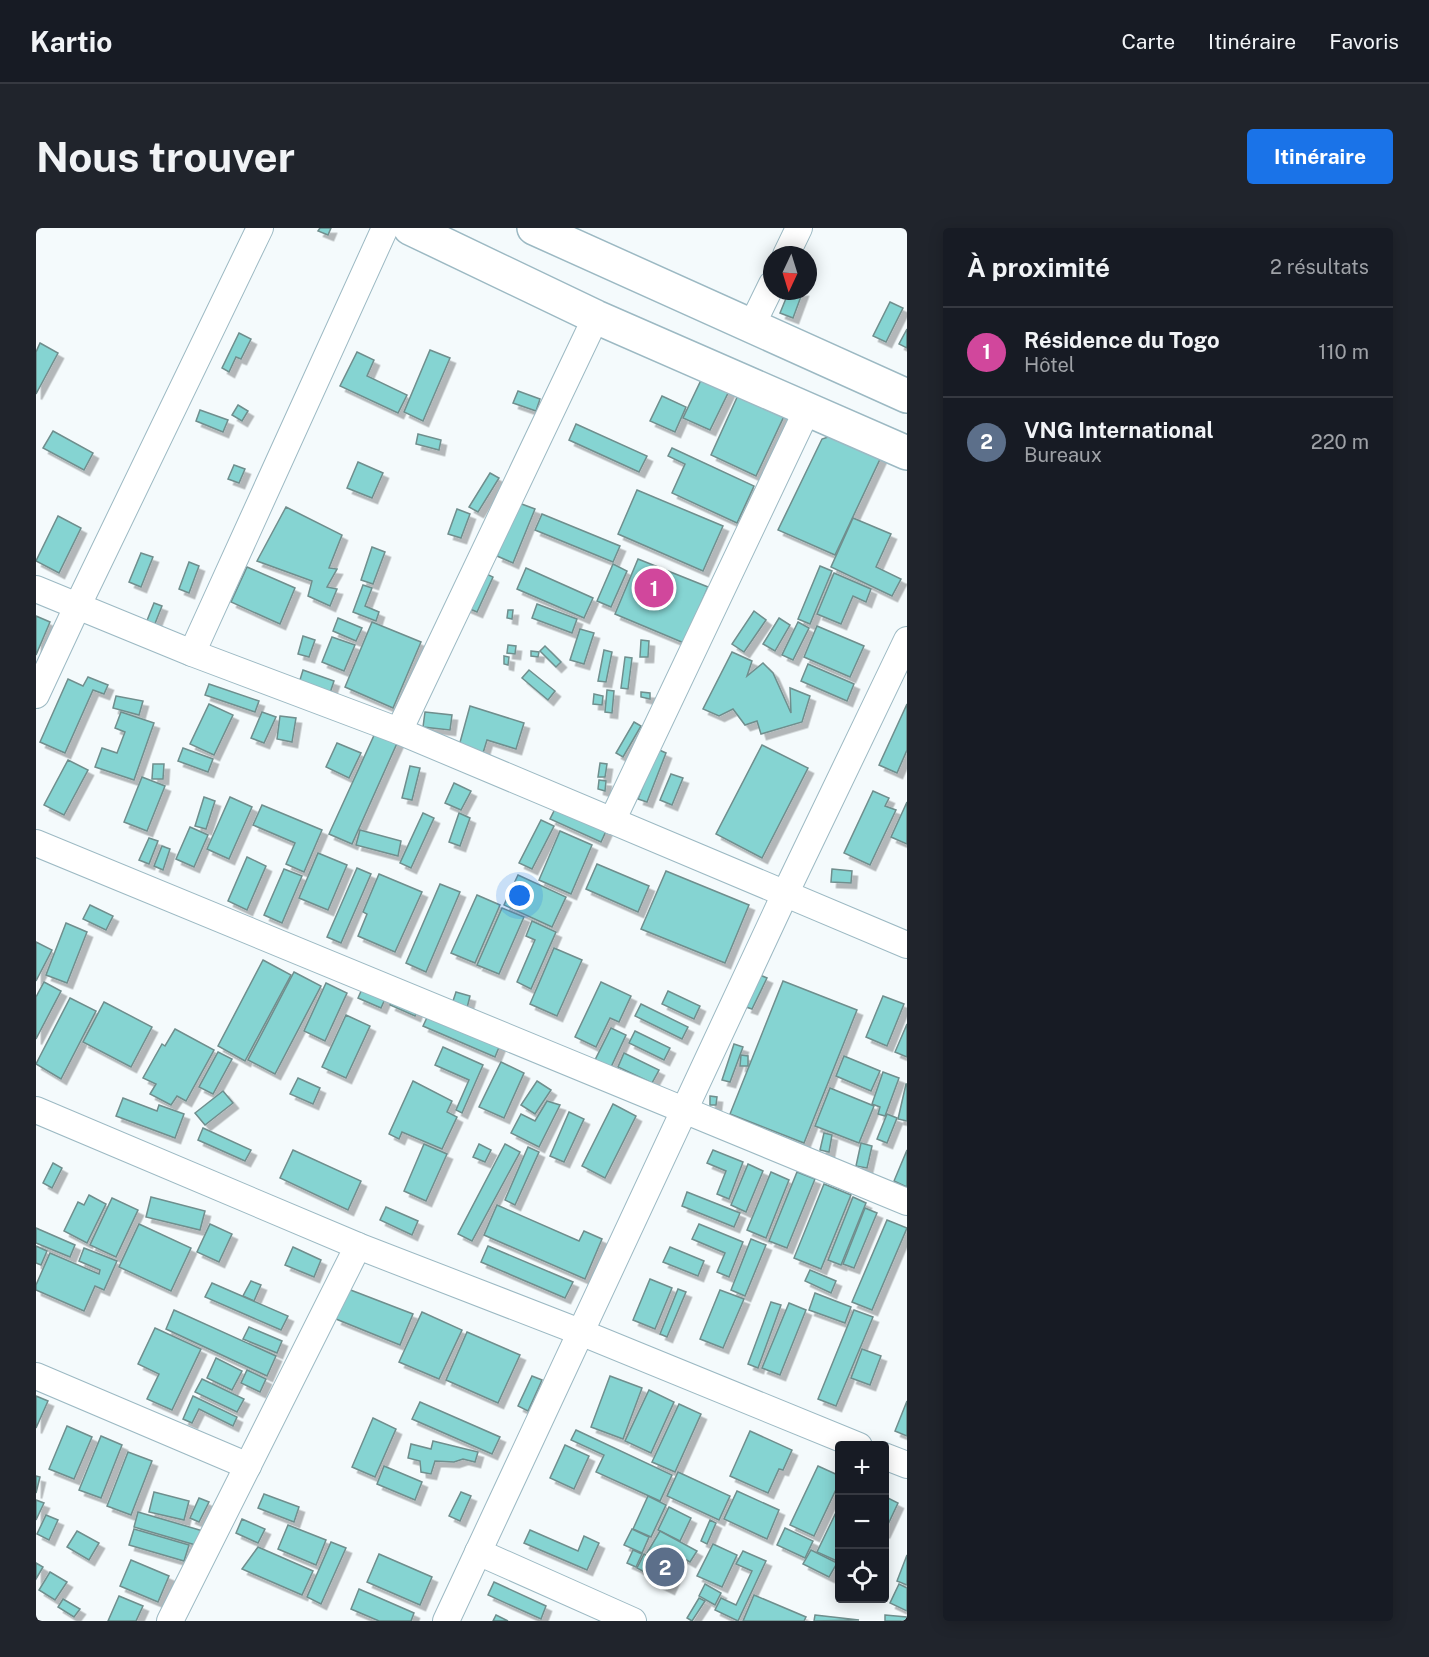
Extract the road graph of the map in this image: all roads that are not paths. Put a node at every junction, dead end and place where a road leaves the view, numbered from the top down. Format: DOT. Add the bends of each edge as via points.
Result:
graph roads {
  1 [pos="260,228"];
  2 [pos="385,228"];
  3 [pos="410,228"];
  4 [pos="534,228"];
  5 [pos="799,228"];
  6 [pos="790,246"];
  7 [pos="764,300"];
  8 [pos="596,316"];
  9 [pos="751,327"];
  10 [pos="907,396"];
  11 [pos="808,408"];
  12 [pos="907,453"];
  13 [pos="36,589"];
  14 [pos="77,607"];
  15 [pos="905,651"];
  16 [pos="192,653"];
  17 [pos="36,695"];
  18 [pos="399,731"];
  19 [pos="612,821"];
  20 [pos="36,843"];
  21 [pos="785,894"];
  22 [pos="907,945"];
  23 [pos="36,1110"];
  24 [pos="683,1110"];
  25 [pos="907,1202"];
  26 [pos="358,1246"];
  27 [pos="580,1332"];
  28 [pos="36,1376"];
  29 [pos="847,1441"];
  30 [pos="889,1458"];
  31 [pos="907,1465"];
  32 [pos="248,1466"];
  33 [pos="478,1552"];
  34 [pos="171,1621"];
  35 [pos="446,1621"];
  36 [pos="633,1621"];
  1 -- 14 [label="street"];
  2 -- 16 [label="street"];
  3 -- 8 [label="main road"];
  4 -- 9 [label="main road"];
  5 -- 6 [label="street"];
  7 -- 9 [label="street"];
  8 -- 11 [label="main road"];
  8 -- 18 [label="street"];
  9 -- 10 [label="main road"];
  11 -- 12 [label="main road"];
  11 -- 19 [label="street"];
  13 -- 14 [label="street"];
  14 -- 16 [label="street"];
  14 -- 17 [label="street"];
  15 -- 21 [label="street"];
  16 -- 18 [label="street"];
  18 -- 19 [label="street"];
  19 -- 21 [label="street"];
  20 -- 24 [label="street"];
  21 -- 22 [label="street"];
  21 -- 24 [label="street"];
  23 -- 26 [label="street"];
  24 -- 25 [label="street"];
  24 -- 27 [label="street"];
  26 -- 27 [label="street"];
  26 -- 32 [label="street"];
  27 -- 29 [label="street"];
  27 -- 33 [label="street"];
  28 -- 32 [label="street"];
  30 -- 31 [label="street"];
  32 -- 34 [label="street"];
  33 -- 35 [label="street"];
  33 -- 36 [label="street"];
}
